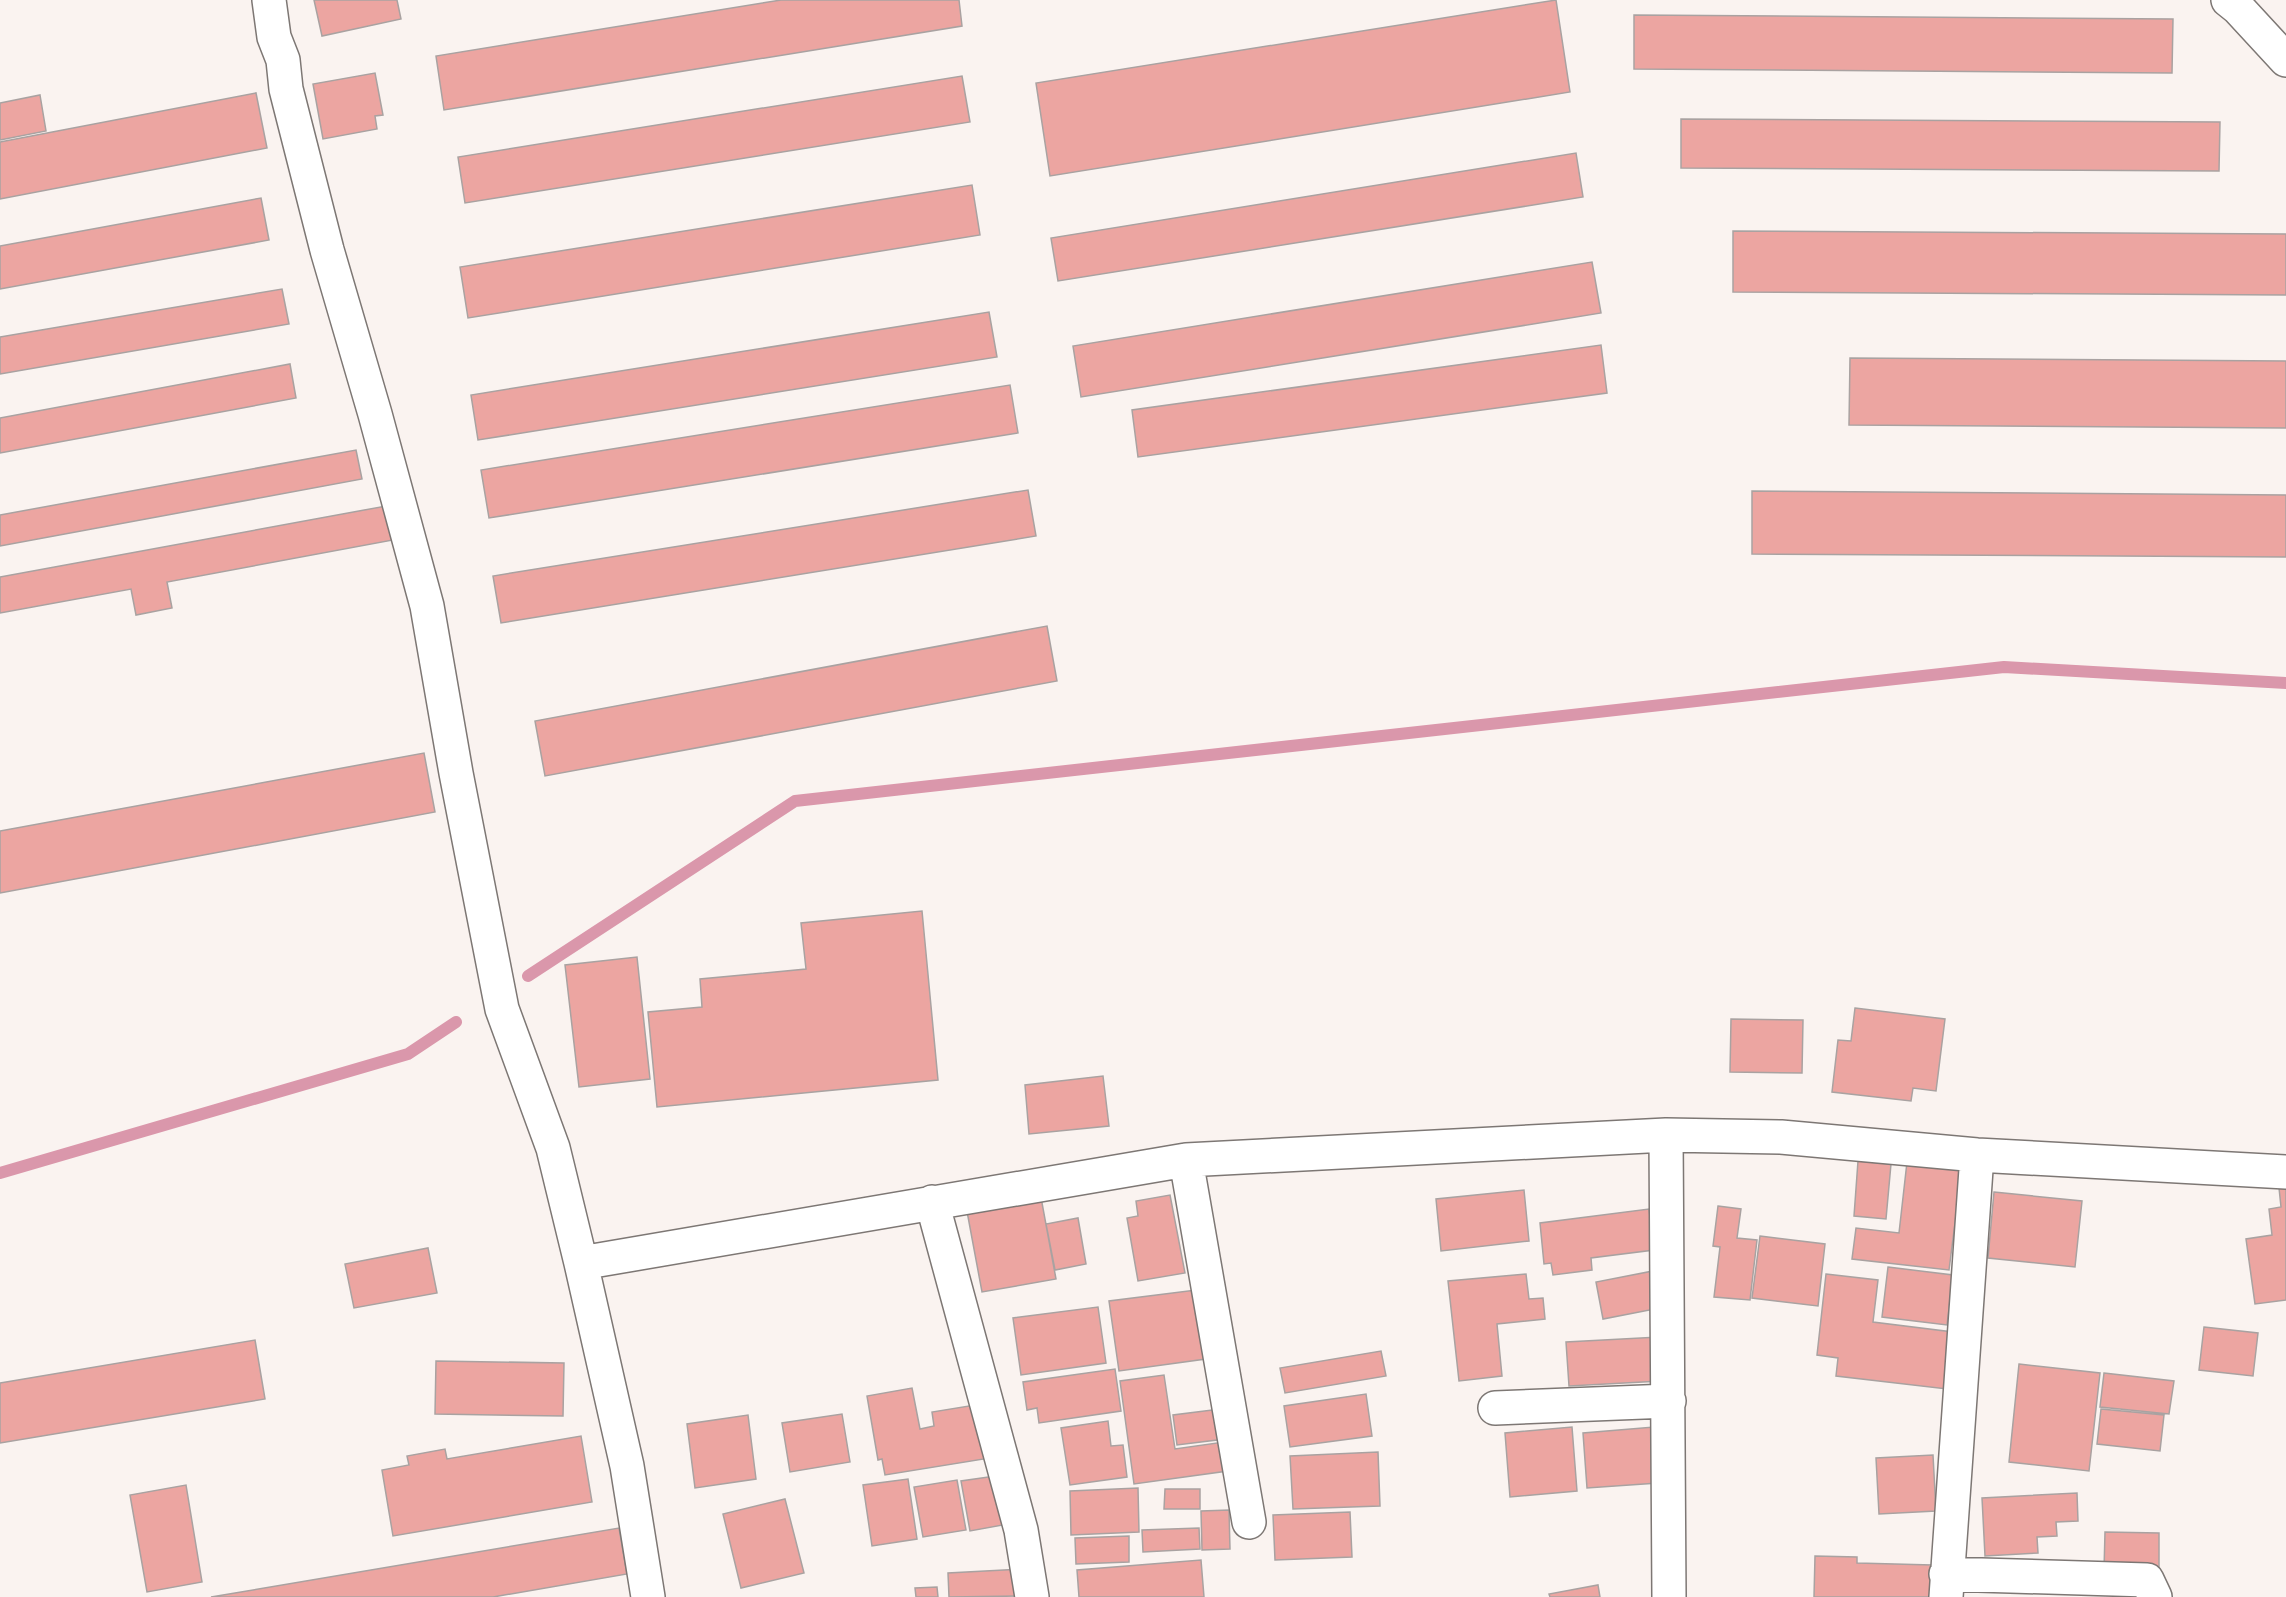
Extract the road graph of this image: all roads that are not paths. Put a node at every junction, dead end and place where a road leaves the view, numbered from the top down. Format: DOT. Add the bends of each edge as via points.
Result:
graph roads {
  1 [pos="269,0"];
  2 [pos="2228,0"];
  3 [pos="2286,60"];
  4 [pos="1666,1135"];
  5 [pos="1977,1155"];
  6 [pos="1186,1160"];
  7 [pos="2286,1172"];
  8 [pos="932,1202"];
  9 [pos="581,1263"];
  10 [pos="1669,1401"];
  11 [pos="1495,1408"];
  12 [pos="1249,1522"];
  13 [pos="1946,1585"];
  14 [pos="648,1597"];
  15 [pos="1032,1597"];
  16 [pos="1669,1597"];
  17 [pos="2155,1597"];
  1 -- 9 [label="street" via="274,37 283,60 286,88 327,250 427,606 502,1008 553,1148"];
  2 -- 3 [label="street"];
  4 -- 5 [label="street" via="1781,1137"];
  4 -- 6 [label="street"];
  4 -- 10 [label="street"];
  5 -- 7 [label="street"];
  5 -- 13 [label="street"];
  6 -- 8 [label="street"];
  6 -- 12 [label="street"];
  8 -- 9 [label="street"];
  8 -- 15 [label="street" via="1021,1530"];
  9 -- 14 [label="street" via="627,1466"];
  10 -- 11 [label="street"];
  10 -- 16 [label="street"];
  13 -- 17 [label="street" via="2147,1580"];
}
